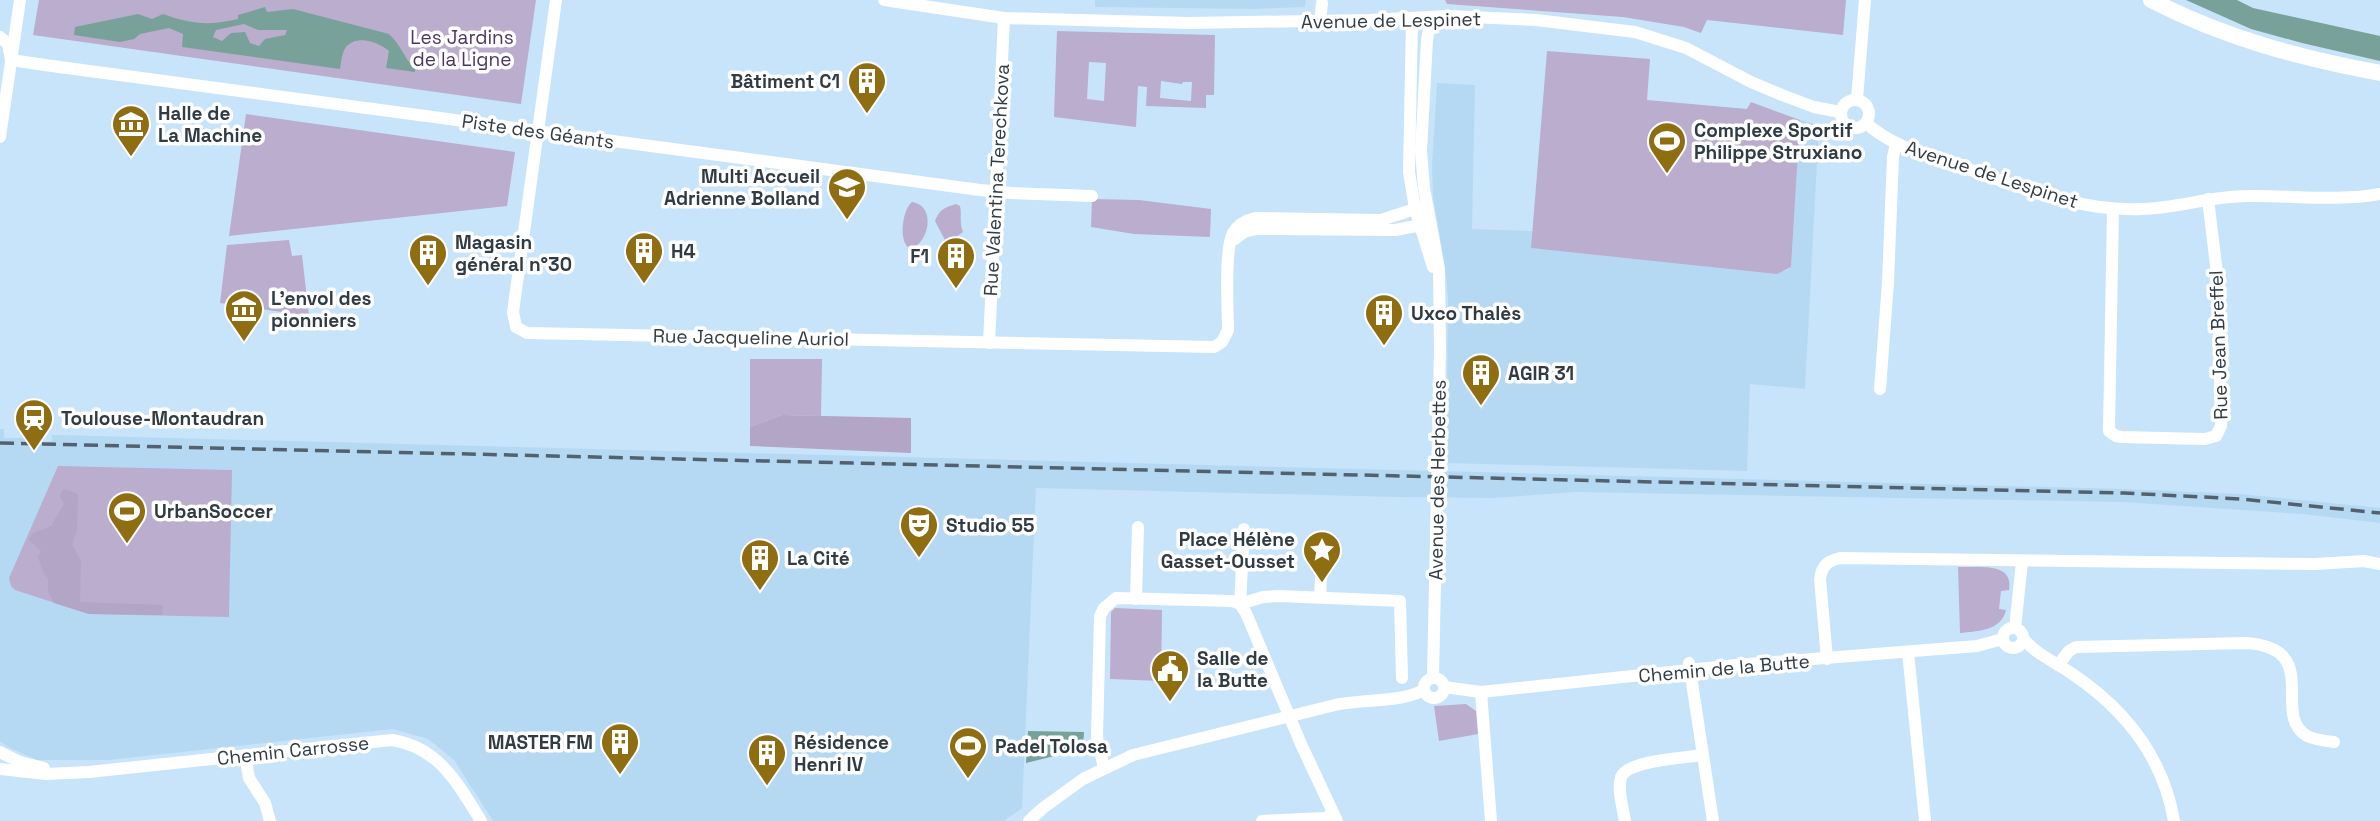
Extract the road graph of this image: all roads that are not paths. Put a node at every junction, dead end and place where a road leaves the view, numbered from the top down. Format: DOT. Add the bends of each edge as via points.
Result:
graph roads {
  1 [pos="20,0"];
  2 [pos="556,0"];
  3 [pos="884,0"];
  4 [pos="1865,0"];
  5 [pos="2151,0"];
  6 [pos="1322,3"];
  7 [pos="1004,18"];
  8 [pos="1431,18"];
  9 [pos="1412,19"];
  10 [pos="1320,21"];
  11 [pos="0,37"];
  12 [pos="11,60"];
  13 [pos="2380,74"];
  14 [pos="1857,99"];
  15 [pos="1840,112"];
  16 [pos="1866,123"];
  17 [pos="538,131"];
  18 [pos="0,137"];
  19 [pos="1896,144"];
  20 [pos="995,191"];
  21 [pos="2380,194"];
  22 [pos="1092,196"];
  23 [pos="2208,199"];
  24 [pos="1421,207"];
  25 [pos="2113,209"];
  26 [pos="1425,224"];
  27 [pos="1229,248"];
  28 [pos="989,343"];
  29 [pos="1880,389"];
  30 [pos="1138,527"];
  31 [pos="1244,529"];
  32 [pos="2022,562"];
  33 [pos="2380,564"];
  34 [pos="1321,578"];
  35 [pos="1320,597"];
  36 [pos="1136,599"];
  37 [pos="1240,604"];
  38 [pos="2018,638"];
  39 [pos="1908,652"];
  40 [pos="1827,659"];
  41 [pos="2058,665"];
  42 [pos="1689,666"];
  43 [pos="1402,678"];
  44 [pos="1433,678"];
  45 [pos="1444,687"];
  46 [pos="1424,690"];
  47 [pos="1481,692"];
  48 [pos="1289,713"];
  49 [pos="2334,742"];
  50 [pos="0,752"];
  51 [pos="246,755"];
  52 [pos="1703,755"];
  53 [pos="1104,768"];
  54 [pos="0,769"];
  55 [pos="68,772"];
  56 [pos="1336,818"];
  57 [pos="270,821"];
  58 [pos="481,821"];
  59 [pos="1029,821"];
  60 [pos="1262,821"];
  61 [pos="1288,821"];
  62 [pos="1491,821"];
  63 [pos="1625,821"];
  64 [pos="1713,821"];
  65 [pos="1925,821"];
  66 [pos="2174,821"];
  1 -- 12 [label="street"];
  2 -- 17 [label="street, Rue Jacqueline Auriol"];
  3 -- 7 [label="street, Avenue de Lespinet"];
  4 -- 14 [label="street"];
  5 -- 13 [label="main road" via="2250,42"];
  6 -- 10 [label="street"];
  7 -- 10 [label="street, Avenue de Lespinet"];
  7 -- 20 [label="street, Rue Valentina Terechkova"];
  8 -- 9 [label="street, Avenue de Lespinet"];
  8 -- 15 [label="street, Avenue de Lespinet" via="1536,20 1651,35 1782,95"];
  8 -- 24 [label="street, Avenue des Herbettes"];
  9 -- 10 [label="street, Avenue de Lespinet"];
  9 -- 24 [label="street, Avenue des Herbettes" via="1408,159"];
  11 -- 12 [label="street" via="8,44"];
  12 -- 17 [label="street, Piste des Géants"];
  12 -- 18 [label="street"];
  14 -- 15 [label="street" via="1846,102"];
  14 -- 16 [label="street" via="1868,107"];
  15 -- 16 [label="street, Avenue de Lespinet" via="1843,123 1850,127"];
  16 -- 19 [label="street, Avenue de Lespinet"];
  17 -- 20 [label="street, Piste des Géants"];
  17 -- 28 [label="street, Rue Jacqueline Auriol" via="513,312 519,330"];
  19 -- 25 [label="street, Avenue de Lespinet" via="2064,201"];
  19 -- 29 [label="street, Avenue de Lespinet"];
  20 -- 22 [label="street, Piste des Géants"];
  20 -- 28 [label="street, Rue Valentina Terechkova"];
  21 -- 23 [label="street, Avenue de Lespinet"];
  23 -- 25 [label="street, Avenue de Lespinet"];
  23 -- 25 [label="street, Rue Jean Breffel" via="2218,282 2220,432 2205,439 2121,437 2112,434 2108,426"];
  24 -- 26 [label="street, Avenue des Herbettes"];
  24 -- 27 [label="street" via="1381,220 1255,218 1234,231"];
  26 -- 27 [label="street" via="1395,230 1256,229 1239,235"];
  26 -- 44 [label="street, Avenue des Herbettes" via="1439,281"];
  27 -- 28 [label="street, Rue Jacqueline Auriol" via="1228,330 1214,346"];
  30 -- 36 [label="street"];
  31 -- 37 [label="street"];
  32 -- 33 [label="street"];
  32 -- 38 [label="street"];
  32 -- 40 [label="street" via="1832,560 1821,570 1820,579"];
  34 -- 35 [label="street"];
  35 -- 37 [label="street" via="1263,597"];
  35 -- 43 [label="street" via="1400,601"];
  36 -- 37 [label="street"];
  36 -- 53 [label="street" via="1116,598 1100,616 1097,737"];
  37 -- 48 [label="street"];
  38 -- 39 [label="street, Chemin de la Butte" via="2006,631 2003,639 1977,646"];
  38 -- 41 [label="street"];
  39 -- 40 [label="street, Chemin de la Butte"];
  39 -- 65 [label="street"];
  40 -- 42 [label="street, Chemin de la Butte"];
  41 -- 49 [label="street" via="2076,647 2246,643 2268,647 2289,666 2292,712 2299,729 2307,736"];
  41 -- 66 [label="street" via="2136,731 2160,770"];
  42 -- 47 [label="street, Chemin de la Butte"];
  42 -- 52 [label="street"];
  44 -- 45 [label="street"];
  44 -- 46 [label="street"];
  45 -- 46 [label="street" via="1442,695 1435,698 1429,698"];
  45 -- 47 [label="street, Chemin de la Butte"];
  46 -- 48 [label="street" via="1403,698"];
  47 -- 62 [label="street"];
  48 -- 53 [label="street" via="1152,750"];
  48 -- 56 [label="street"];
  50 -- 55 [label="street, Chemin Carrosse" via="20,762"];
  51 -- 55 [label="street, Chemin Carrosse"];
  51 -- 57 [label="street" via="249,778"];
  51 -- 58 [label="street, Chemin Carrosse" via="382,740 402,742 438,760"];
  52 -- 63 [label="street" via="1627,770 1620,780"];
  52 -- 64 [label="street"];
  53 -- 59 [label="street"];
  54 -- 55 [label="street, Chemin Carrosse"];
  56 -- 61 [label="street"];
  60 -- 61 [label="street"];
}
